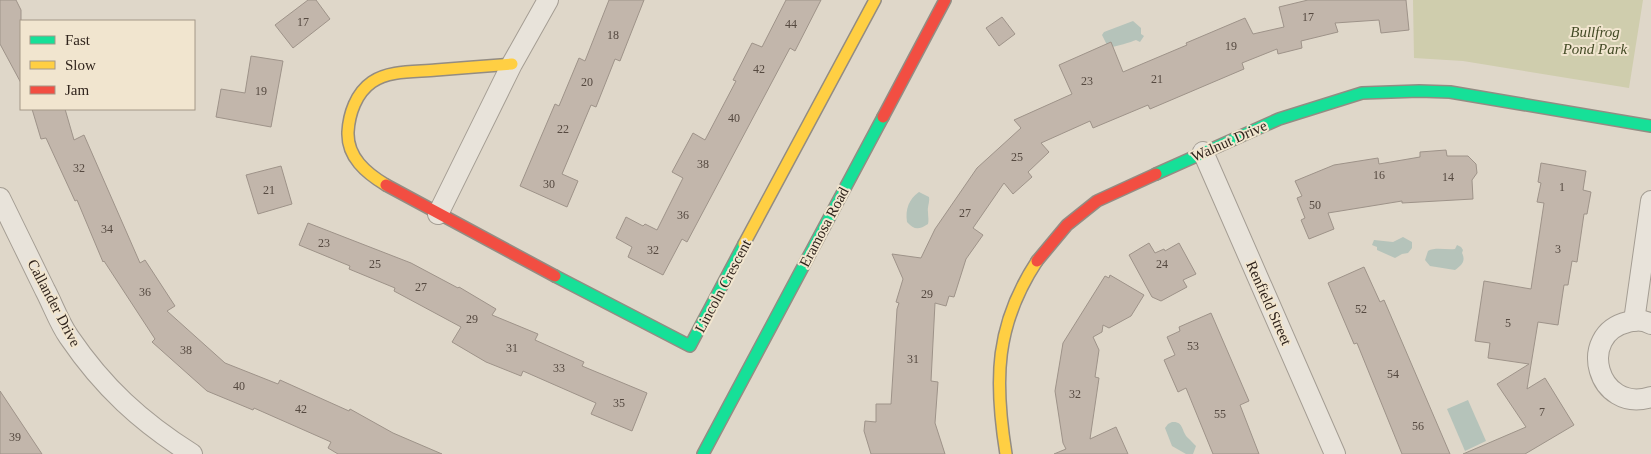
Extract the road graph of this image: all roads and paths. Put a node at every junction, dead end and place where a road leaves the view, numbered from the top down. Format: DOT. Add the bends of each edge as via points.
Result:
graph roads {
  1 [pos="548,0"];
  2 [pos="875,0"];
  3 [pos="945,0"];
  4 [pos="512,64"];
  5 [pos="1651,126"];
  6 [pos="1203,152"];
  7 [pos="1651,201"];
  8 [pos="1,202"];
  9 [pos="438,214"];
  10 [pos="1643,322"];
  11 [pos="1651,397"];
  12 [pos="192,454"];
  13 [pos="703,454"];
  14 [pos="1006,454"];
  15 [pos="1335,454"];
  1 -- 4 [label="street"];
  2 -- 9 [label="street, Lincoln Crescent" via="690,346"];
  3 -- 13 [label="street, Eramosa Road"];
  4 -- 9 [label="street"];
  4 -- 9 [label="street, Lincoln Crescent" via="392,74 373,81 355,103 349,122 348,142 356,161 372,177"];
  5 -- 6 [label="street, Walnut Drive" via="1450,92 1362,93 1280,118"];
  6 -- 14 [label="street, Walnut Drive" via="1097,201 1061,231 1040,256 1015,301 1001,347 997,397"];
  6 -- 15 [label="street, Renfield Street"];
  7 -- 10 [label="street"];
  8 -- 12 [label="street, Callander Drive" via="68,336 90,367 139,417"];
  10 -- 11 [label="street" via="1622,324 1609,333 1598,352 1598,364 1608,387 1618,395 1642,400"];
}
